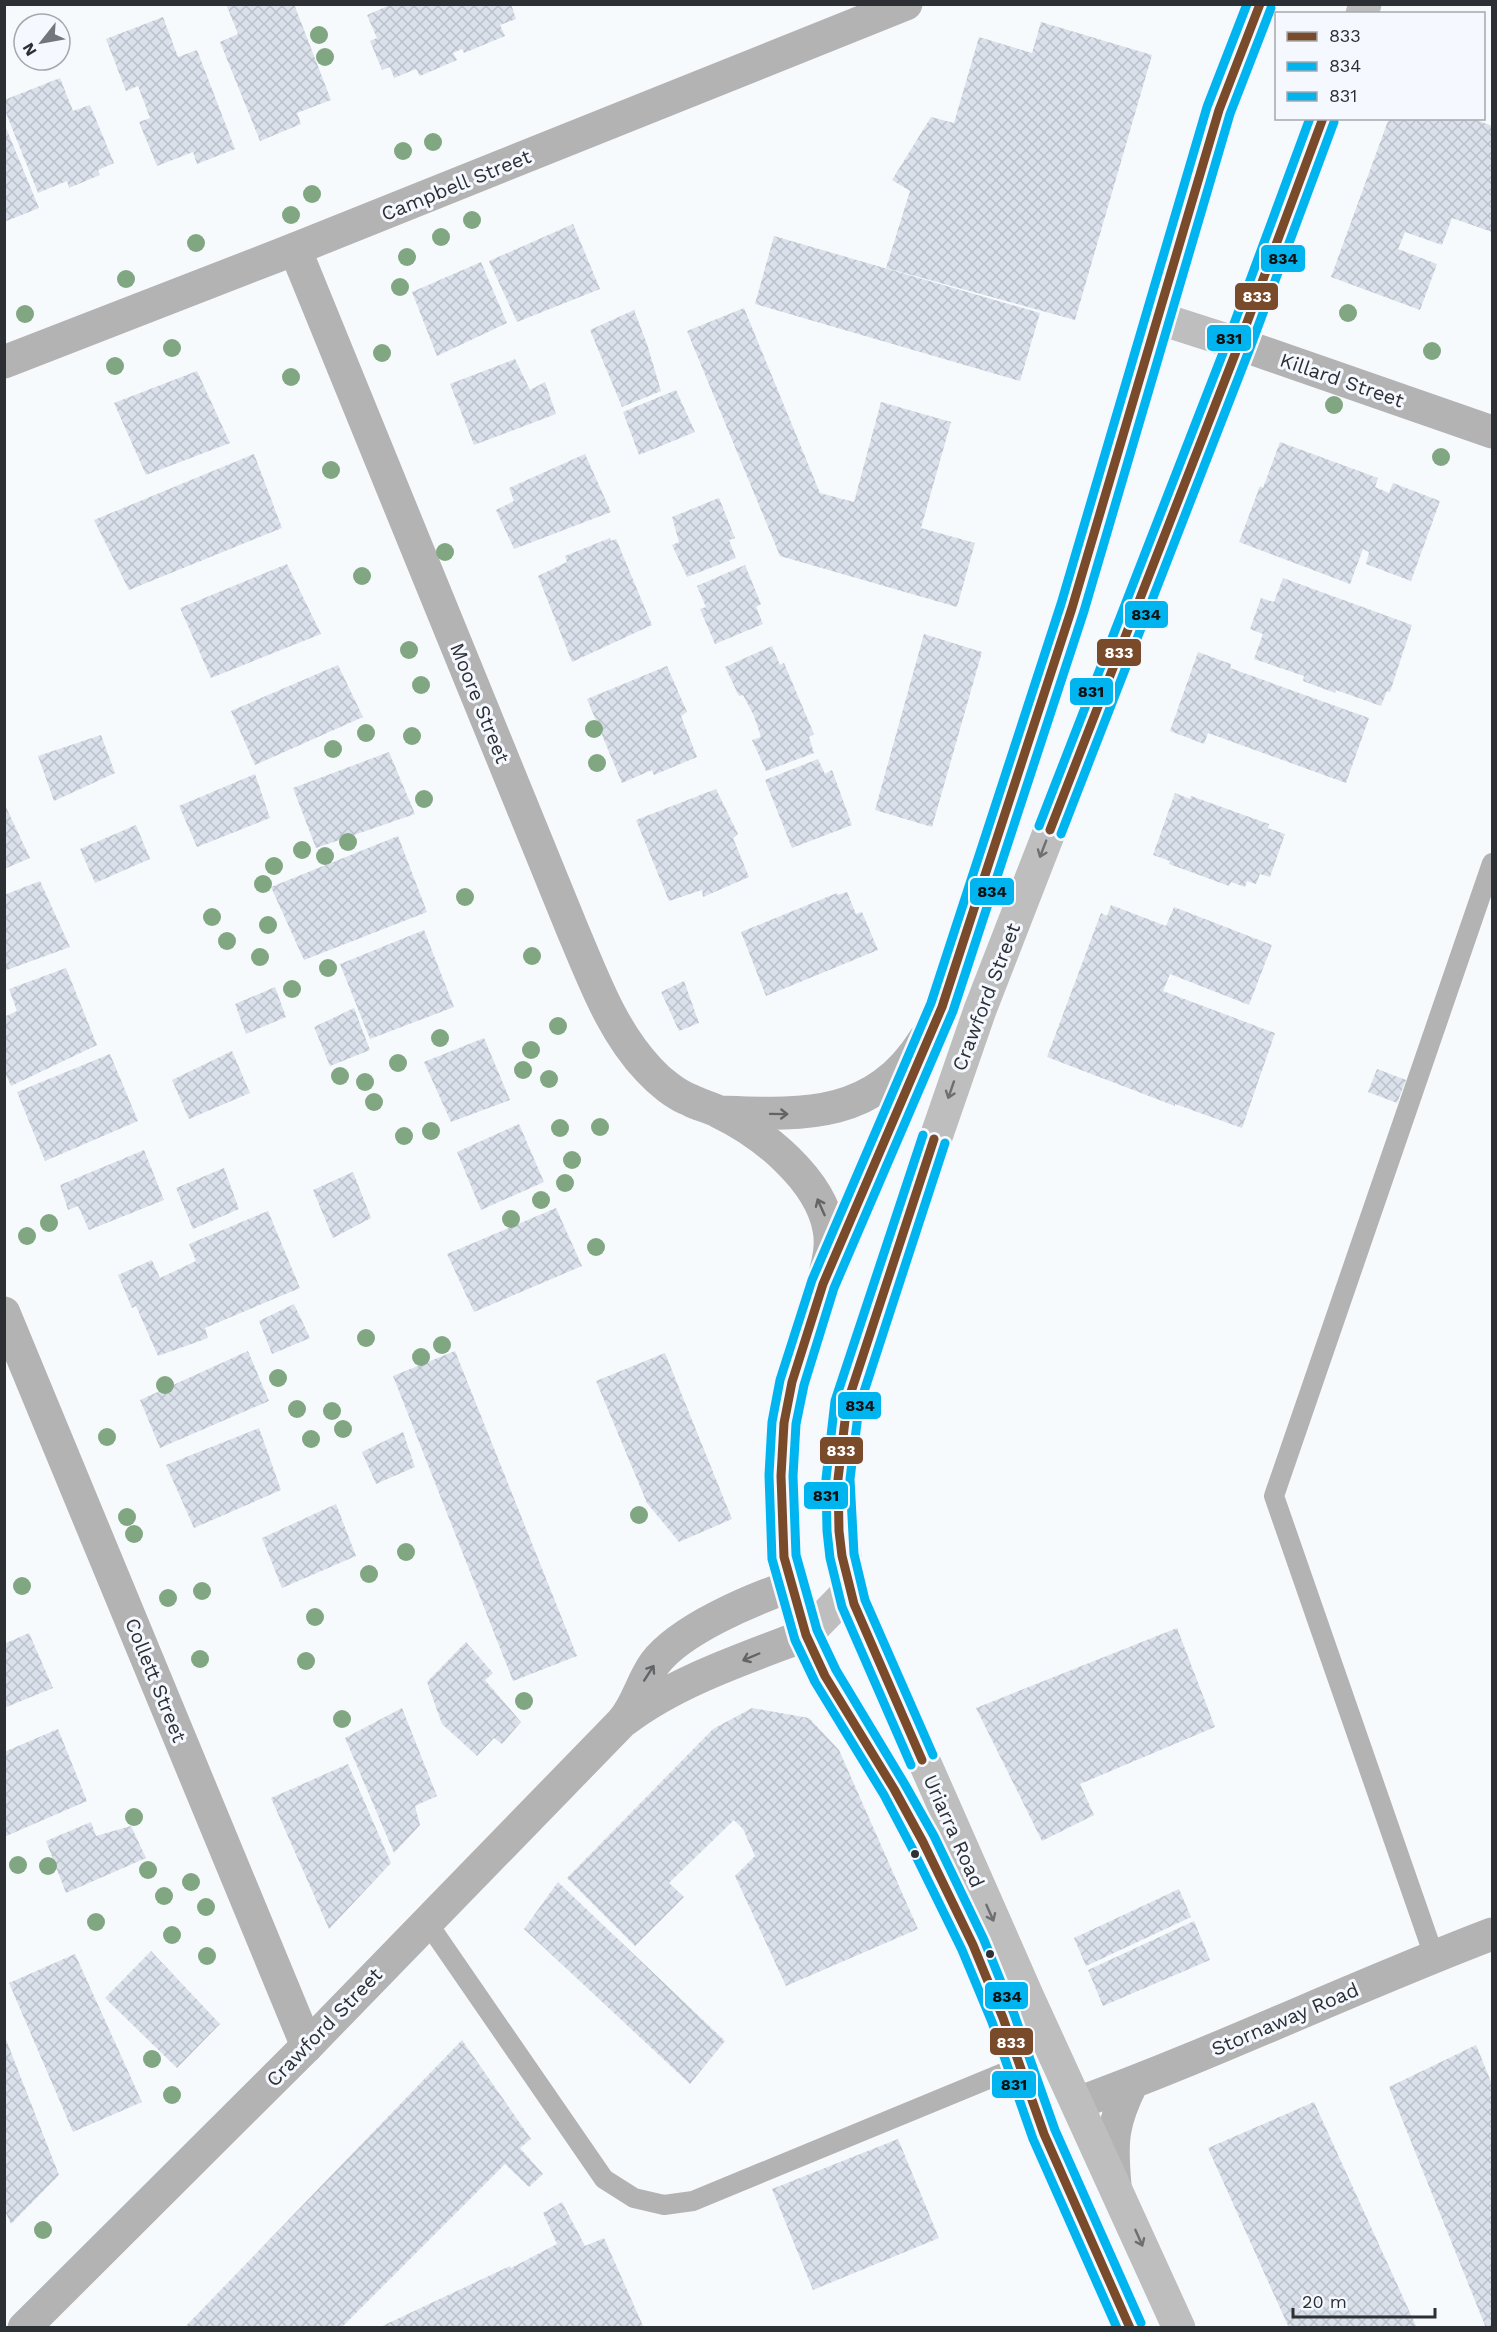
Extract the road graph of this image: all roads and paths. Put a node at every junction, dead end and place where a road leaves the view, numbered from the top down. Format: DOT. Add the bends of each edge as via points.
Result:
graph roads {
  1 [pos="906,4"];
  2 [pos="1260,4"];
  3 [pos="1322,120"];
  4 [pos="295,249"];
  5 [pos="1158,318"];
  6 [pos="1239,344"];
  7 [pos="4,362"];
  8 [pos="1492,432"];
  9 [pos="1492,863"];
  10 [pos="942,1006"];
  11 [pos="720,1112"];
  12 [pos="823,1284"];
  13 [pos="4,1313"];
  14 [pos="791,1586"];
  15 [pos="850,1589"];
  16 [pos="806,1635"];
  17 [pos="621,1723"];
  18 [pos="427,1922"];
  19 [pos="1492,1934"];
  20 [pos="1434,1956"];
  21 [pos="307,2046"];
  22 [pos="1020,2066"];
  23 [pos="1132,2083"];
  24 [pos="1078,2103"];
  25 [pos="1056,2163"];
  26 [pos="1115,2185"];
  27 [pos="24,2328"];
  28 [pos="1130,2328"];
  29 [pos="1179,2328"];
  1 -- 4 [label="street, Campbell Street"];
  2 -- 5 [label="main road, Crawford Street" via="1219,111"];
  3 -- 6 [label="main road, Crawford Street"];
  4 -- 7 [label="street, Campbell Street"];
  4 -- 11 [label="street, Moore Street" via="599,992 622,1037 651,1072 687,1099"];
  5 -- 6 [label="main road, Killard Street"];
  5 -- 10 [label="main road, Crawford Street" via="1072,608"];
  6 -- 8 [label="street, Killard Street"];
  6 -- 15 [label="main road, Crawford Street, one-way" via="980,1010 865,1344 847,1404 840,1459 841,1539"];
  9 -- 20 [label="lane" via="1274,1496"];
  11 -- 10 [label="street, Moore Street, one-way" via="799,1114 859,1099 907,1063"];
  10 -- 12 [label="main road, Crawford Street"];
  12 -- 11 [label="street, Moore Street, one-way" via="830,1236 815,1194 788,1160"];
  12 -- 14 [label="main road, Crawford Street" via="794,1372 784,1423 782,1537"];
  13 -- 21 [label="street, Collett Street"];
  14 -- 15 [label="main road, Crawford Street"];
  14 -- 16 [label="main road, Uriarra Road"];
  17 -- 14 [label="street, Crawford Street, one-way" via="650,1670 665,1652 711,1622"];
  15 -- 16 [label="main road, Crawford Street"];
  15 -- 24 [label="main road, Uriarra Road, one-way" via="933,1786"];
  16 -- 17 [label="street, Crawford Street, one-way" via="679,1688"];
  16 -- 22 [label="main road, Uriarra Road" via="825,1676 894,1789 941,1879 987,1977"];
  17 -- 18 [label="street, Crawford Street"];
  18 -- 21 [label="street, Crawford Street"];
  18 -- 22 [label="lane" via="604,2179 634,2198 664,2205 693,2201"];
  19 -- 20 [label="street, Stornaway Road"];
  20 -- 23 [label="street, Stornaway Road"];
  21 -- 27 [label="street, Crawford Street"];
  22 -- 25 [label="main road, Uriarra Road"];
  23 -- 24 [label="street, Stornaway Road"];
  23 -- 26 [label="street, Uriarra Road" via="1113,2134"];
  24 -- 25 [label="main road" via="1064,2132"];
  24 -- 26 [label="main road, Uriarra Road"];
  25 -- 28 [label="main road, Uriarra Road"];
  26 -- 29 [label="main road, Uriarra Road, one-way"];
}
